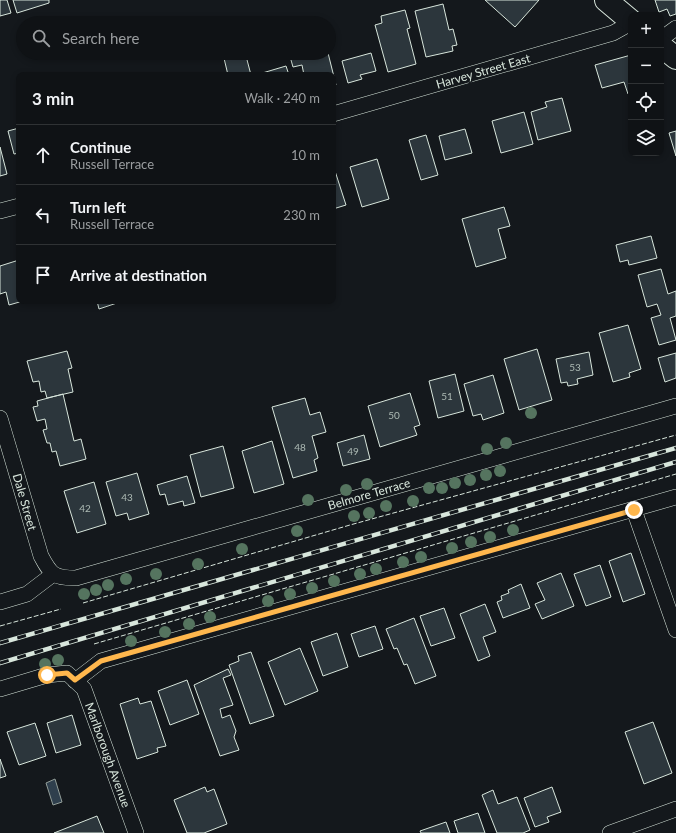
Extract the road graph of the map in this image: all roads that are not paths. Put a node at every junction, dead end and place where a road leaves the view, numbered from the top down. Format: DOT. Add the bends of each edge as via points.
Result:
graph roads {
  1 [pos="606,0"];
  2 [pos="628,19"];
  3 [pos="628,24"];
  4 [pos="676,28"];
  5 [pos="664,37"];
  6 [pos="664,48"];
  7 [pos="676,58"];
  8 [pos="336,113"];
  9 [pos="16,207"];
  10 [pos="0,211"];
  11 [pos="676,406"];
  12 [pos="0,418"];
  13 [pos="676,497"];
  14 [pos="634,510"];
  15 [pos="56,576"];
  16 [pos="0,602"];
  17 [pos="676,630"];
  18 [pos="75,680"];
  19 [pos="0,689"];
  20 [pos="676,809"];
  21 [pos="136,833"];
  22 [pos="610,833"];
  1 -- 2 [label="main road"];
  3 -- 8 [label="street, Harvey Street East" via="613,33"];
  4 -- 5 [label="street"];
  6 -- 7 [label="main road"];
  9 -- 10 [label="street"];
  11 -- 15 [label="street, Belmore Terrace" via="76,578"];
  12 -- 15 [label="street, Dale Street" via="41,556"];
  13 -- 14 [label="street"];
  14 -- 17 [label="street"];
  14 -- 18 [label="street" via="101,661"];
  15 -- 16 [label="street" via="27,594"];
  18 -- 19 [label="street" via="67,673 47,675"];
  18 -- 21 [label="street, Marlborough Avenue" via="84,688"];
  20 -- 22 [label="street"];
}
